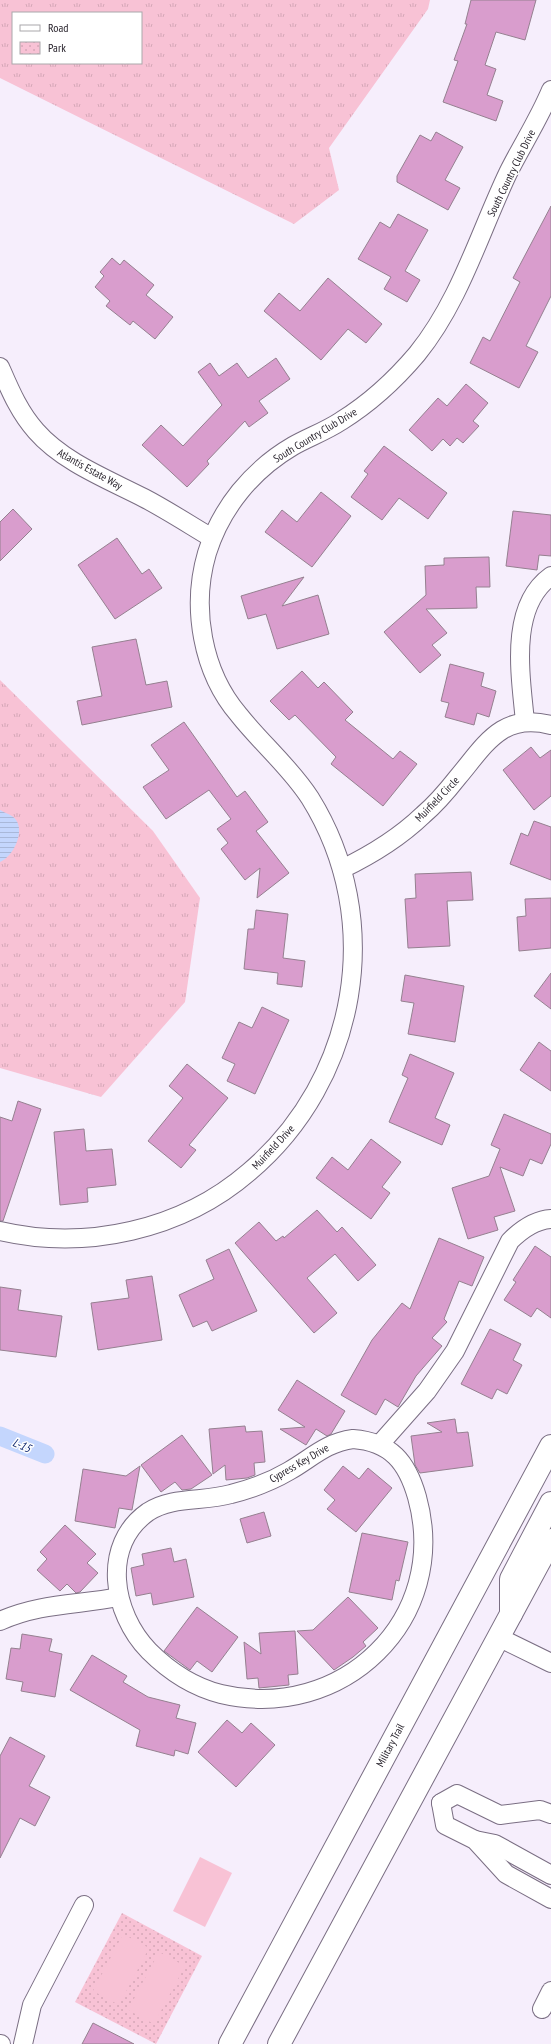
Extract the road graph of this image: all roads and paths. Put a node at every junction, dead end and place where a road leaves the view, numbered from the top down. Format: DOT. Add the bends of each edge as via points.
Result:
graph roads {
  1 [pos="551,90"];
  2 [pos="0,367"];
  3 [pos="212,538"];
  4 [pos="551,576"];
  5 [pos="525,722"];
  6 [pos="551,725"];
  7 [pos="342,869"];
  8 [pos="551,1219"];
  9 [pos="0,1231"];
  10 [pos="380,1444"];
  11 [pos="551,1446"];
  12 [pos="551,1503"];
  13 [pos="551,1540"];
  14 [pos="119,1597"];
  15 [pos="511,1617"];
  16 [pos="0,1621"];
  17 [pos="500,1638"];
  18 [pos="551,1662"];
  19 [pos="418,1790"];
  20 [pos="441,1802"];
  21 [pos="551,1814"];
  22 [pos="475,1840"];
  23 [pos="551,1875"];
  24 [pos="549,1892"];
  25 [pos="84,1905"];
  26 [pos="551,1992"];
  27 [pos="542,2009"];
  28 [pos="23,2044"];
  29 [pos="230,2044"];
  30 [pos="279,2044"];
  1 -- 3 [label="street, South Country Club Drive" via="508,173 459,284 436,327 419,351 374,398 342,421 294,446 260,469 241,489 225,512"];
  2 -- 3 [label="street, Atlantis Estate Way" via="18,407 37,432 52,446 73,461 156,504"];
  3 -- 7 [label="street, South Country Club Drive" via="201,584 200,611 203,639 211,666 222,691 238,714 286,764 309,796 322,819"];
  4 -- 5 [label="street" via="539,588 524,615 520,644 520,674"];
  5 -- 6 [label="street, Muirfield Circle"];
  5 -- 7 [label="street, Muirfield Circle" via="499,731 489,739 442,798 401,834"];
  7 -- 9 [label="street, Muirfield Drive" via="349,898 353,937 352,977 346,1016 324,1078 304,1112 280,1143 241,1179 208,1201 160,1223 122,1233 83,1238 44,1238"];
  8 -- 10 [label="street" via="532,1224 520,1231 510,1242 455,1351 427,1391"];
  10 -- 14 [label="street, Cypress Key Drive" via="360,1440 339,1441 326,1446 289,1471 261,1485 224,1496 172,1502 148,1513 132,1527 119,1550 116,1576"];
  10 -- 14 [label="street, Cypress Key Drive" via="401,1462 413,1485 420,1510 422,1562 416,1588 393,1634 376,1654 344,1678 296,1697 244,1699 218,1693 194,1684 169,1670 147,1649 130,1624"];
  11 -- 29 [label="main road, Military Trail"];
  12 -- 15 [label="main road" via="511,1579"];
  13 -- 15 [label="main road"];
  14 -- 16 [label="street" via="96,1602 38,1607"];
  15 -- 17 [label="main road"];
  17 -- 18 [label="street"];
  17 -- 19 [label="main road"];
  19 -- 20 [label="street"];
  19 -- 30 [label="main road"];
  20 -- 21 [label="street" via="457,1794 500,1815 540,1810"];
  20 -- 22 [label="street" via="444,1825"];
  22 -- 23 [label="street" via="495,1844"];
  22 -- 24 [label="street" via="506,1874"];
  25 -- 28 [label="street" via="32,2005"];
  26 -- 27 [label="street"];
}
